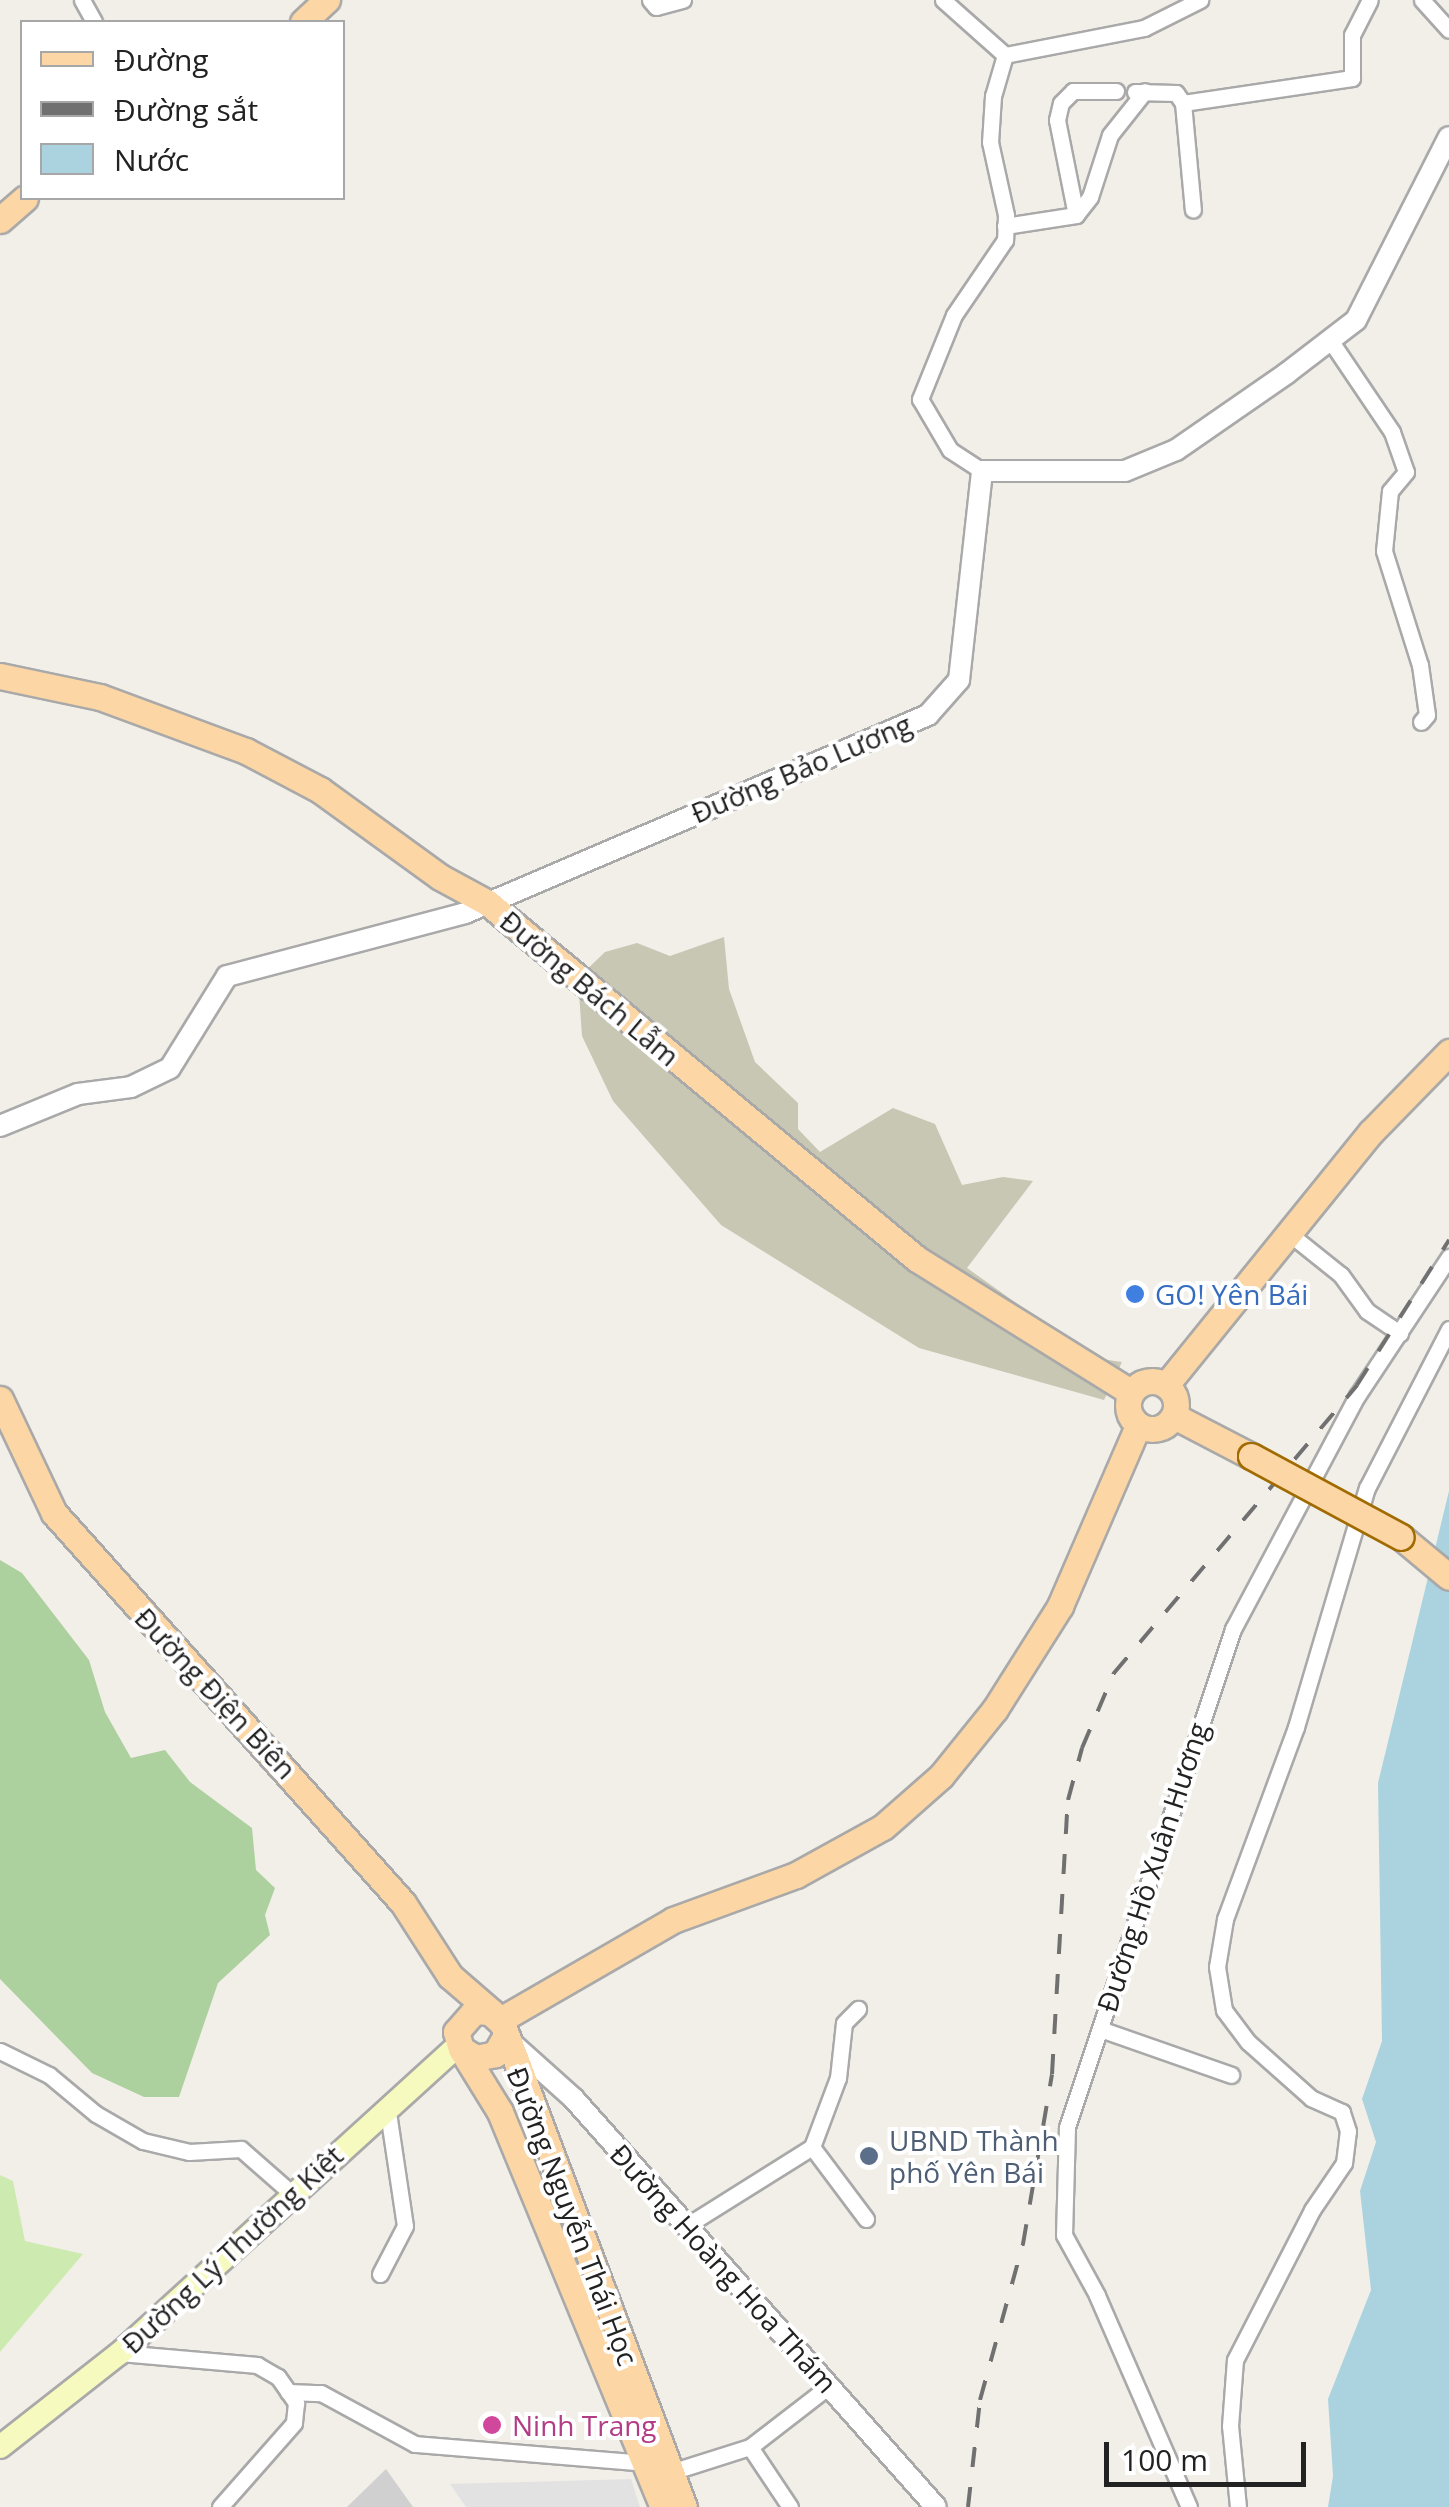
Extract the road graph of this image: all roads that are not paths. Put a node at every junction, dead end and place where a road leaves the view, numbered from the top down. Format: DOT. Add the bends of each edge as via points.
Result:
graph roads {
  1 [pos="327,0"];
  2 [pos="650,0"];
  3 [pos="683,0"];
  4 [pos="943,0"];
  5 [pos="1200,0"];
  6 [pos="1370,0"];
  7 [pos="1422,0"];
  8 [pos="305,20"];
  9 [pos="1449,30"];
  10 [pos="1005,55"];
  11 [pos="1116,90"];
  12 [pos="1183,103"];
  13 [pos="1449,137"];
  14 [pos="23,200"];
  15 [pos="1192,210"];
  16 [pos="1076,215"];
  17 [pos="0,220"];
  18 [pos="1006,226"];
  19 [pos="1330,340"];
  20 [pos="982,470"];
  21 [pos="0,676"];
  22 [pos="1421,722"];
  23 [pos="488,903"];
  24 [pos="1449,1052"];
  25 [pos="0,1126"];
  26 [pos="1290,1236"];
  27 [pos="1449,1257"];
  28 [pos="1449,1329"];
  29 [pos="1400,1333"];
  30 [pos="1166,1385"];
  31 [pos="1131,1392"];
  32 [pos="0,1399"];
  33 [pos="1174,1416"];
  34 [pos="1138,1426"];
  35 [pos="1401,1537"];
  36 [pos="1449,1552"];
  37 [pos="1449,1577"];
  38 [pos="450,1976"];
  39 [pos="858,2009"];
  40 [pos="500,2024"];
  41 [pos="1100,2030"];
  42 [pos="459,2043"];
  43 [pos="0,2051"];
  44 [pos="1231,2075"];
  45 [pos="386,2106"];
  46 [pos="812,2147"];
  47 [pos="291,2193"];
  48 [pos="866,2219"];
  49 [pos="686,2226"];
  50 [pos="380,2274"];
  51 [pos="120,2352"];
  52 [pos="828,2386"];
  53 [pos="288,2392"];
  54 [pos="0,2447"];
  55 [pos="750,2447"];
  56 [pos="659,2468"];
  57 [pos="220,2507"];
  58 [pos="663,2507"];
  59 [pos="684,2507"];
  60 [pos="790,2507"];
  61 [pos="936,2507"];
  62 [pos="1189,2507"];
  63 [pos="1238,2507"];
  1 -- 8 [label="main road"];
  2 -- 3 [label="street" via="656,7"];
  4 -- 10 [label="street"];
  5 -- 10 [label="street" via="1144,28"];
  6 -- 12 [label="street" via="1352,35 1352,78"];
  7 -- 9 [label="street"];
  10 -- 18 [label="street" via="990,142"];
  11 -- 16 [label="street" via="1073,91 1060,103 1057,120"];
  12 -- 15 [label="street"];
  12 -- 16 [label="street" via="1176,93 1140,91 1110,135 1090,197"];
  13 -- 19 [label="street" via="1382,276 1356,320"];
  14 -- 17 [label="main road"];
  16 -- 18 [label="street"];
  18 -- 20 [label="street" via="1004,240 954,315 920,399 950,450"];
  19 -- 20 [label="street" via="1176,450 1124,470"];
  19 -- 22 [label="street" via="1392,432 1406,472 1390,491 1384,552 1420,665 1427,715"];
  20 -- 23 [label="street, Đường Bảo Lương" via="959,680 928,714"];
  21 -- 23 [label="main road, Đường Bách Lẫm" via="100,697 246,751 320,790 440,877"];
  23 -- 25 [label="street, Đường Bảo Lương" via="227,976 170,1068 131,1086 78,1094"];
  23 -- 31 [label="main road, Đường Bách Lẫm" via="917,1260"];
  24 -- 26 [label="main road" via="1372,1132"];
  26 -- 29 [label="street" via="1341,1276 1367,1311"];
  26 -- 30 [label="main road"];
  27 -- 29 [label="street, Đường Hồ Xuân Hương"];
  28 -- 63 [label="street" via="1367,1488 1296,1727 1225,1918 1217,1967 1224,2010 1248,2042 1311,2098 1342,2112 1348,2132 1344,2163 1312,2210 1235,2360 1230,2426"];
  29 -- 41 [label="street, Đường Hồ Xuân Hương" via="1338,1428 1233,1629"];
  30 -- 31 [label="main road" via="1147,1381"];
  30 -- 33 [label="main road" via="1176,1399"];
  31 -- 34 [label="main road" via="1129,1414"];
  32 -- 38 [label="main road, Đường Điện Biên" via="54,1513 403,1903"];
  33 -- 34 [label="main road" via="1158,1429"];
  33 -- 35 [label="main road, bridge"];
  34 -- 40 [label="main road" via="1060,1606 995,1709 942,1776 883,1827 796,1875 673,1920"];
  35 -- 36 [label="main road"];
  35 -- 37 [label="main road"];
  38 -- 40 [label="main road, Đường Điện Biên"];
  38 -- 42 [label="main road, Đường Điện Biên"];
  39 -- 46 [label="street" via="844,2022 838,2078"];
  40 -- 42 [label="main road" via="470,2012"];
  40 -- 42 [label="main road" via="488,2057"];
  40 -- 49 [label="street, Đường Hoàng Hoa Thám"];
  40 -- 56 [label="main road, Đường Nguyễn Thái Học"];
  41 -- 44 [label="street"];
  41 -- 62 [label="street, Đường Hồ Xuân Hương" via="1067,2126 1064,2235"];
  42 -- 45 [label="main road, Đường Lý Thường Kiệt"];
  42 -- 56 [label="main road, Đường Nguyễn Thái Học" via="500,2112"];
  43 -- 47 [label="street" via="49,2075 143,2141 189,2152 241,2150"];
  45 -- 47 [label="main road, Đường Lý Thường Kiệt"];
  45 -- 50 [label="street" via="405,2226"];
  46 -- 48 [label="street"];
  46 -- 49 [label="street"];
  47 -- 51 [label="main road, Đường Lý Thường Kiệt"];
  49 -- 52 [label="street, Đường Hoàng Hoa Thám"];
  51 -- 53 [label="street" via="257,2365"];
  51 -- 54 [label="main road, Đường Lý Thường Kiệt"];
  52 -- 55 [label="street"];
  52 -- 61 [label="street, Đường Hoàng Hoa Thám"];
  53 -- 56 [label="street" via="321,2393 415,2444"];
  53 -- 57 [label="street" via="296,2403 294,2423"];
  55 -- 56 [label="street"];
  55 -- 60 [label="street"];
  56 -- 58 [label="main road, Đường Nguyễn Thái Học"];
  56 -- 59 [label="main road, Đường Nguyễn Thái Học"];
}
